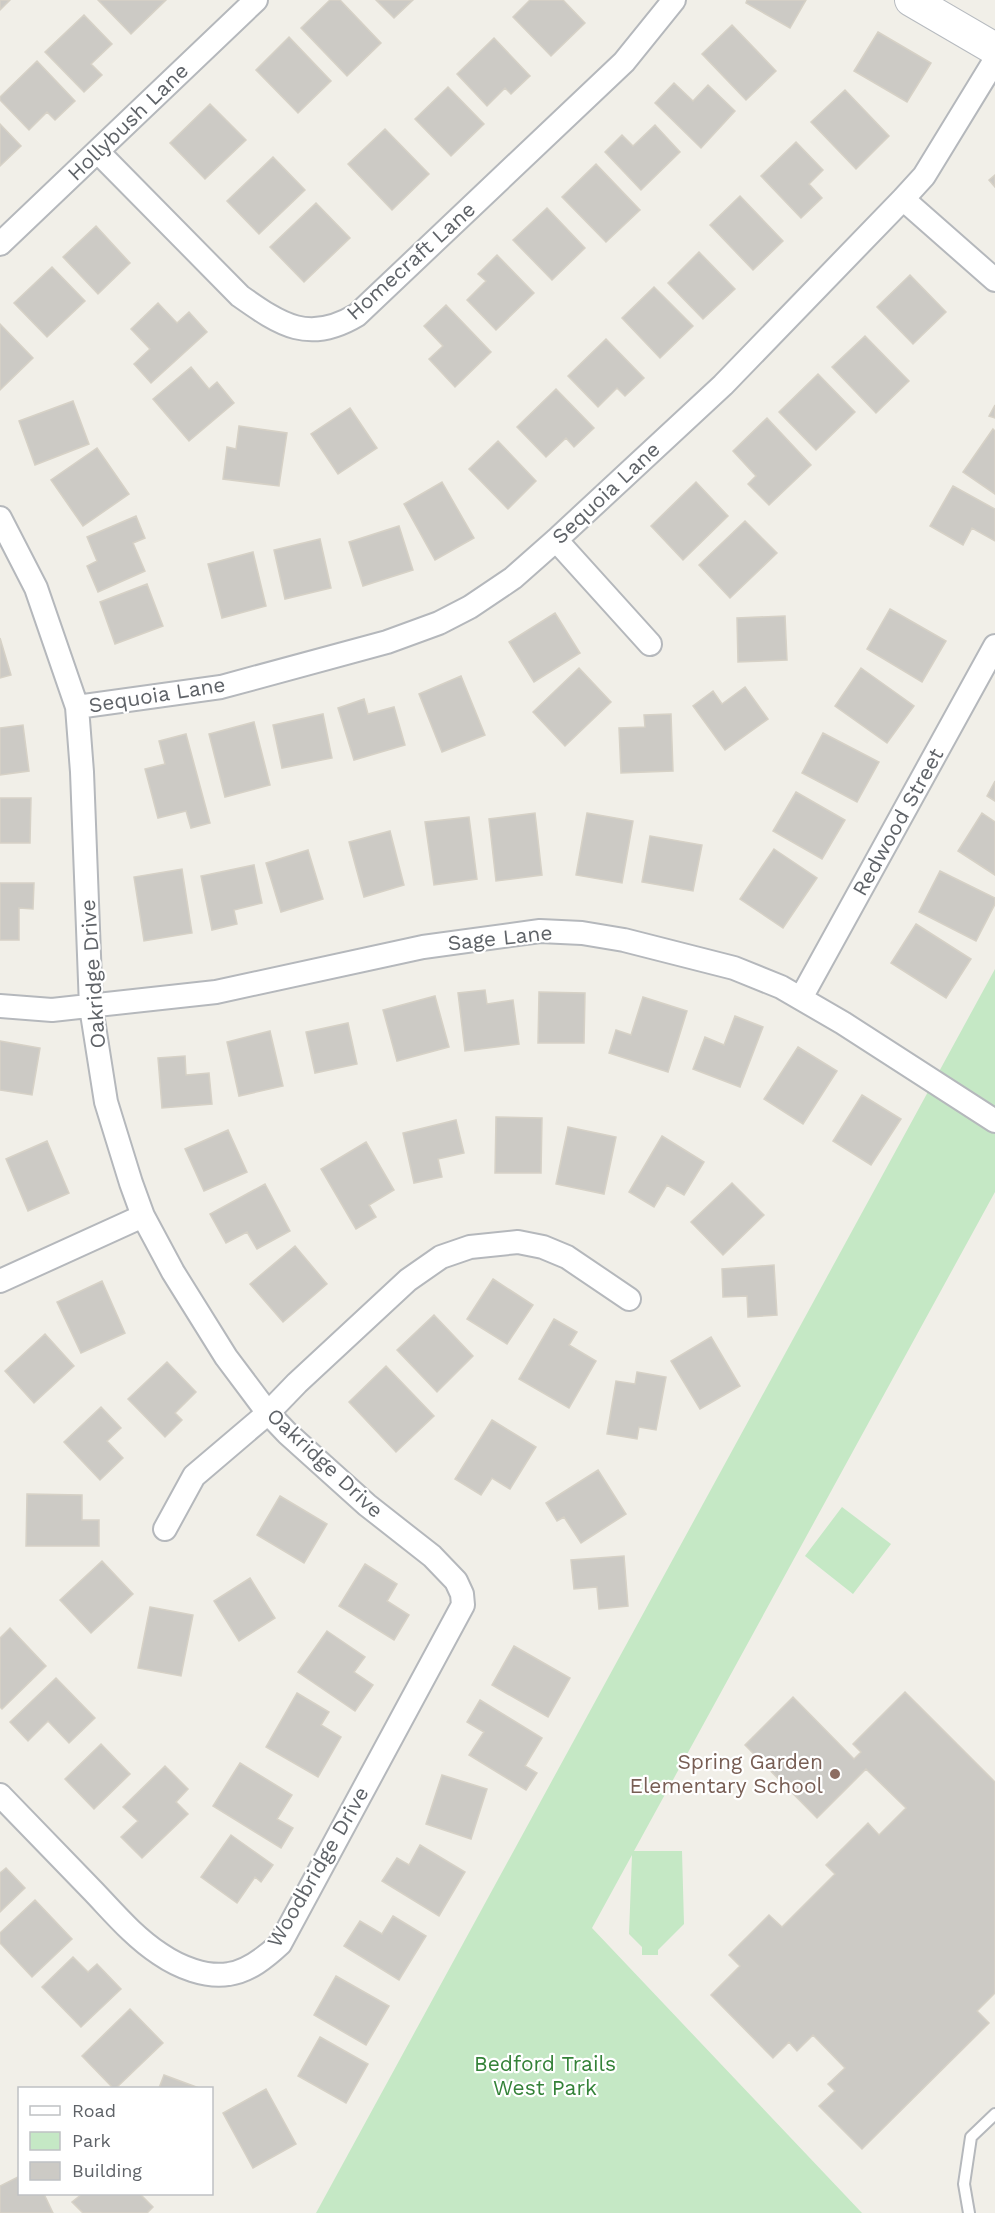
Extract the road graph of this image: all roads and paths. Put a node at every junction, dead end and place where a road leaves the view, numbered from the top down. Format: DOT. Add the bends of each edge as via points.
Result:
graph roads {
  1 [pos="256,0"];
  2 [pos="674,0"];
  3 [pos="911,0"];
  4 [pos="995,49"];
  5 [pos="995,60"];
  6 [pos="98,152"];
  7 [pos="903,199"];
  8 [pos="0,244"];
  9 [pos="995,280"];
  10 [pos="0,518"];
  11 [pos="556,540"];
  12 [pos="650,645"];
  13 [pos="995,646"];
  14 [pos="77,707"];
  15 [pos="801,998"];
  16 [pos="0,1006"];
  17 [pos="91,1007"];
  18 [pos="995,1121"];
  19 [pos="144,1216"];
  20 [pos="0,1281"];
  21 [pos="629,1299"];
  22 [pos="268,1413"];
  23 [pos="165,1529"];
  24 [pos="448,1573"];
  25 [pos="0,1795"];
  26 [pos="995,2114"];
  27 [pos="969,2213"];
  1 -- 6 [label="street, Hollybush Lane"];
  2 -- 6 [label="street, Homecraft Lane" via="624,62 357,315 342,324 317,330 293,327 266,315 240,296"];
  3 -- 4 [label="main road"];
  5 -- 7 [label="street, Sequoia Lane" via="924,176"];
  6 -- 8 [label="street, Hollybush Lane"];
  7 -- 9 [label="street"];
  7 -- 11 [label="street, Sequoia Lane" via="723,385"];
  10 -- 14 [label="street, Oakridge Drive" via="36,588"];
  11 -- 12 [label="street"];
  11 -- 14 [label="street, Sequoia Lane" via="513,578 470,607 387,642 221,687"];
  13 -- 15 [label="street, Redwood Street"];
  14 -- 17 [label="street, Oakridge Drive"];
  15 -- 17 [label="street, Sage Lane" via="734,968 624,940 540,931 423,947 216,992"];
  15 -- 18 [label="street, Sage Lane"];
  16 -- 17 [label="street, Sage Lane" via="52,1010"];
  17 -- 19 [label="street, Oakridge Drive" via="106,1102"];
  19 -- 20 [label="street"];
  19 -- 22 [label="street, Oakridge Drive" via="172,1272 226,1357"];
  21 -- 22 [label="street" via="567,1257 543,1246 518,1242 470,1246 441,1257 408,1280"];
  22 -- 23 [label="street" via="194,1476"];
  22 -- 24 [label="street, Oakridge Drive"];
  24 -- 25 [label="street, Woodbridge Drive" via="456,1581 463,1605 280,1944 246,1968 228,1974 205,1973 182,1967 159,1954 129,1929"];
  26 -- 27 [label="lane" via="971,2137 964,2184"];
}
